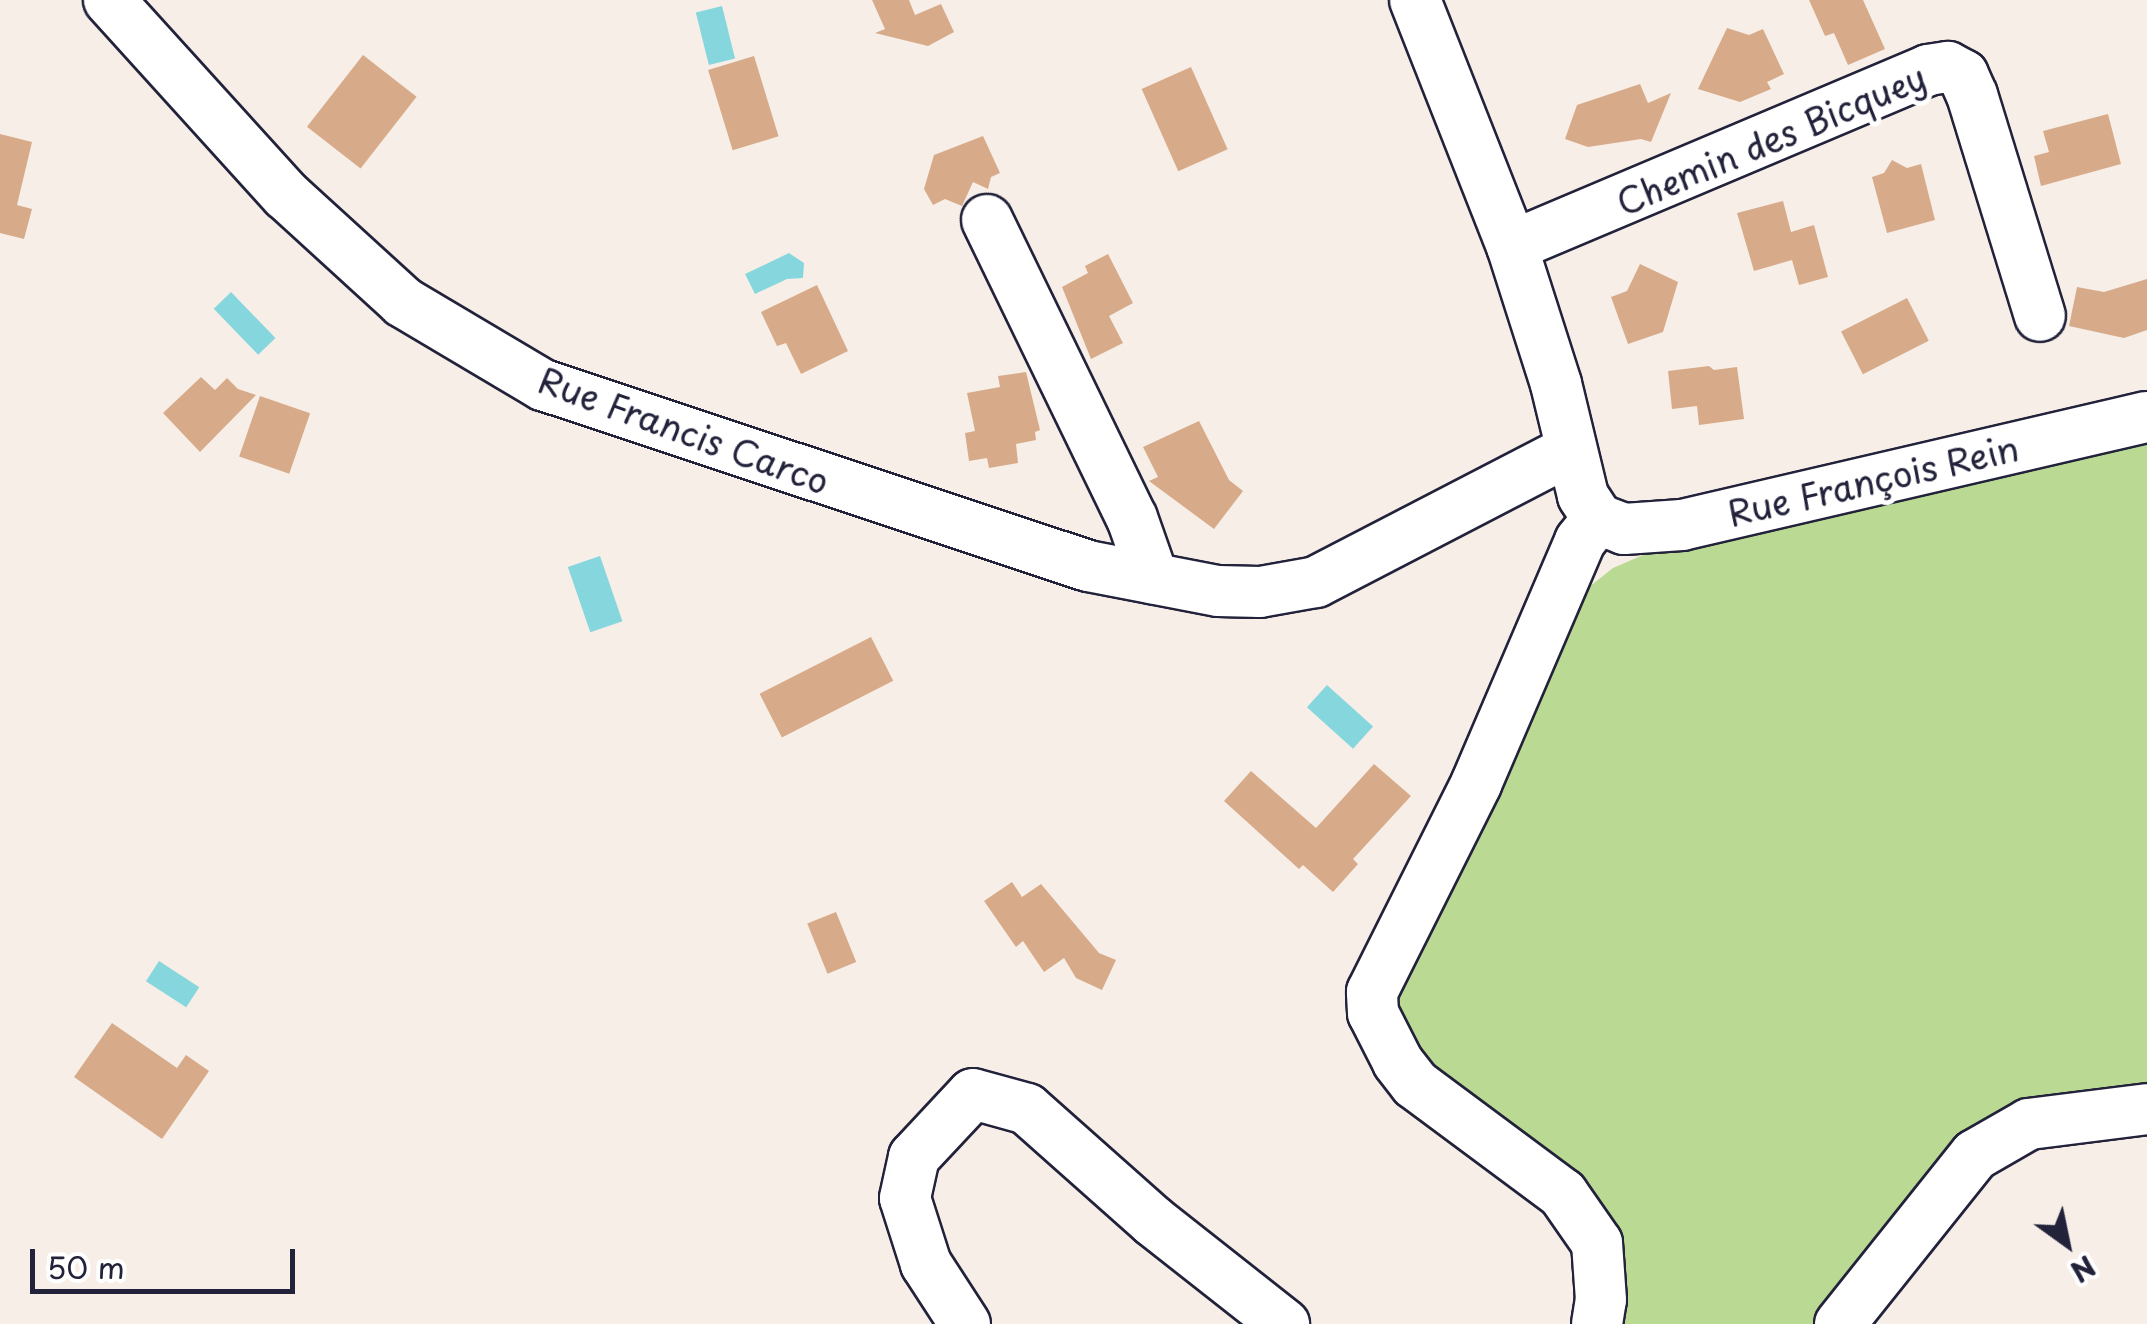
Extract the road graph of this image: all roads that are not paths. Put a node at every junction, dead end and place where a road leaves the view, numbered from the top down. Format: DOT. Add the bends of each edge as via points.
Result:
graph roads {
  1 [pos="109,0"];
  2 [pos="1414,0"];
  3 [pos="987,220"];
  4 [pos="1512,246"];
  5 [pos="2040,316"];
  6 [pos="2147,417"];
  7 [pos="1571,450"];
  8 [pos="1598,520"];
  9 [pos="1152,578"];
  10 [pos="2147,1109"];
  11 [pos="965,1324"];
  12 [pos="1284,1324"];
  13 [pos="1597,1324"];
  14 [pos="1840,1324"];
  1 -- 9 [label="street, Rue Francis Carco" via="286,195 403,302 542,385 1088,566"];
  2 -- 4 [label="street"];
  3 -- 9 [label="street" via="1132,518"];
  4 -- 5 [label="street, Chemin des Bicquey" via="1948,67 1963,76 1972,95"];
  4 -- 7 [label="street"];
  6 -- 8 [label="street, Rue François Rein" via="1682,525 1624,529"];
  7 -- 8 [label="street" via="1583,496"];
  7 -- 9 [label="street, Rue Francis Carco" via="1316,582 1246,592"];
  8 -- 13 [label="street" via="1580,541 1476,784 1372,992 1372,1012 1415,1084 1563,1194 1597,1243"];
  10 -- 14 [label="street" via="2029,1124 1975,1154"];
  11 -- 12 [label="street" via="926,1264 905,1198 914,1158 973,1094 1026,1109"];
}
